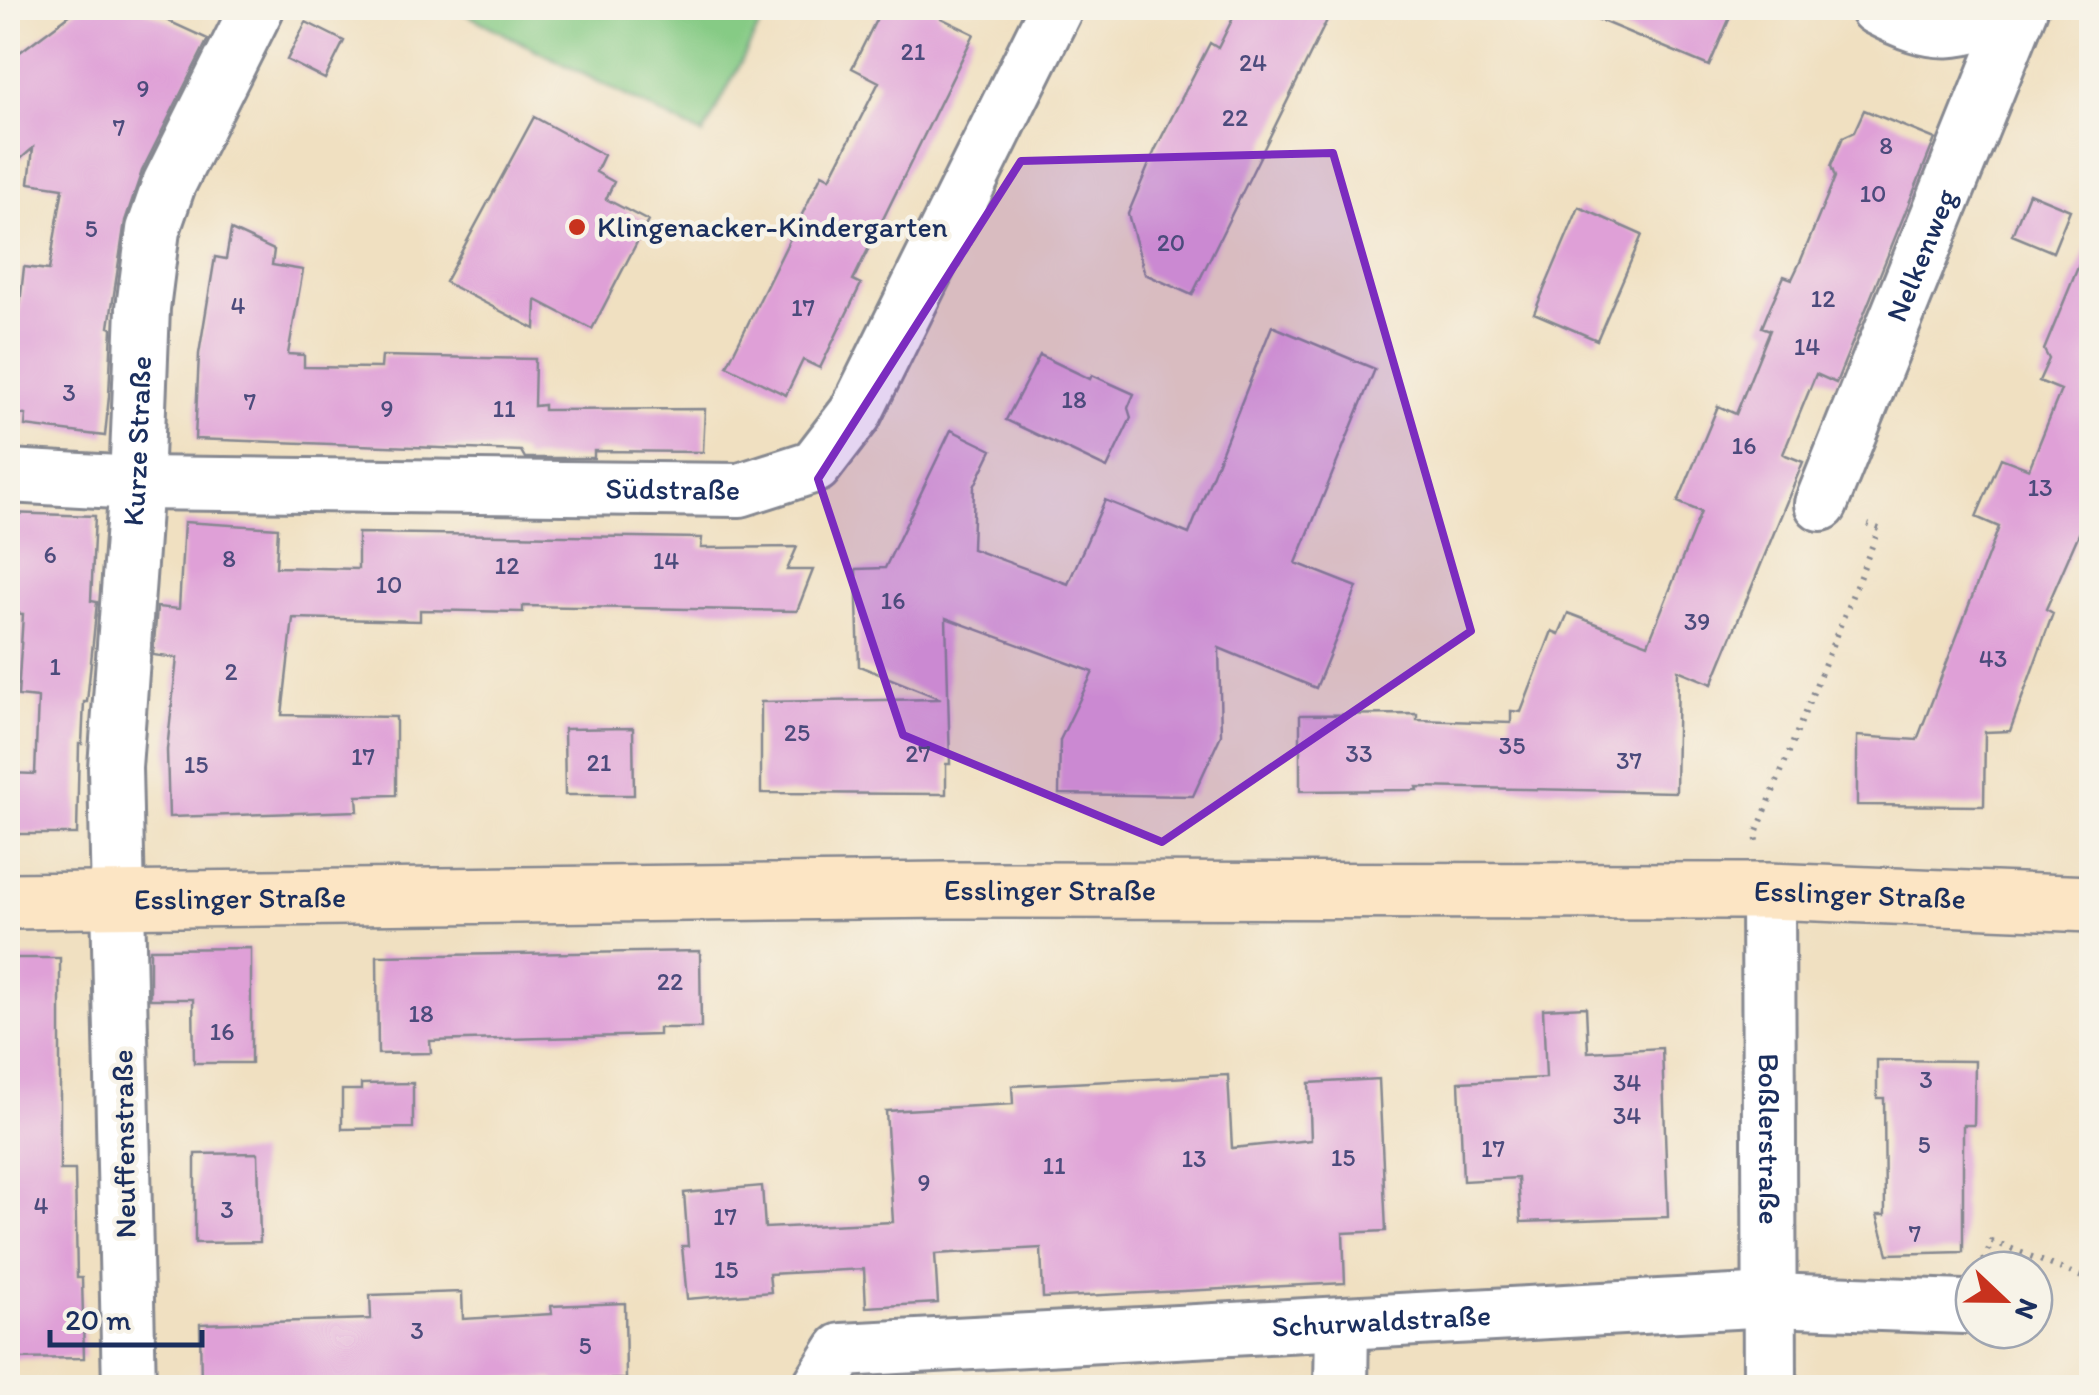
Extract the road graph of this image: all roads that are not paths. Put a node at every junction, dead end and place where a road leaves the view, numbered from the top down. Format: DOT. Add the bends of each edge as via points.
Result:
graph roads {
  1 [pos="257,8"];
  2 [pos="1056,8"];
  3 [pos="1876,8"];
  4 [pos="2020,8"];
  5 [pos="8,476"];
  6 [pos="136,483"];
  7 [pos="1822,504"];
  8 [pos="1768,891"];
  9 [pos="119,900"];
  10 [pos="8,901"];
  11 [pos="2092,904"];
  12 [pos="1954,1289"];
  13 [pos="1771,1300"];
  14 [pos="1342,1324"];
  15 [pos="128,1388"];
  16 [pos="818,1388"];
  17 [pos="1342,1388"];
  18 [pos="1770,1388"];
  1 -- 6 [label="street, Kurze Straße" via="169,184 153,230 142,308"];
  2 -- 6 [label="street, Südstraße" via="855,414 815,466 740,490"];
  3 -- 4 [label="street, Nelkenweg" via="1915,28 1971,30"];
  4 -- 7 [label="street, Nelkenweg"];
  5 -- 6 [label="street, Südstraße"];
  6 -- 9 [label="street, Kurze Straße" via="115,767"];
  8 -- 9 [label="main road, Esslinger Straße" via="948,890"];
  8 -- 11 [label="main road, Esslinger Straße"];
  8 -- 13 [label="street, Boßlerstraße"];
  9 -- 10 [label="main road, Esslinger Straße"];
  9 -- 15 [label="street, Neuffenstraße"];
  12 -- 13 [label="street, Schurwaldstraße"];
  13 -- 14 [label="street, Schurwaldstraße"];
  13 -- 18 [label="street, Boßlerstraße"];
  14 -- 16 [label="street, Schurwaldstraße" via="842,1350"];
  14 -- 17 [label="street"];
}
